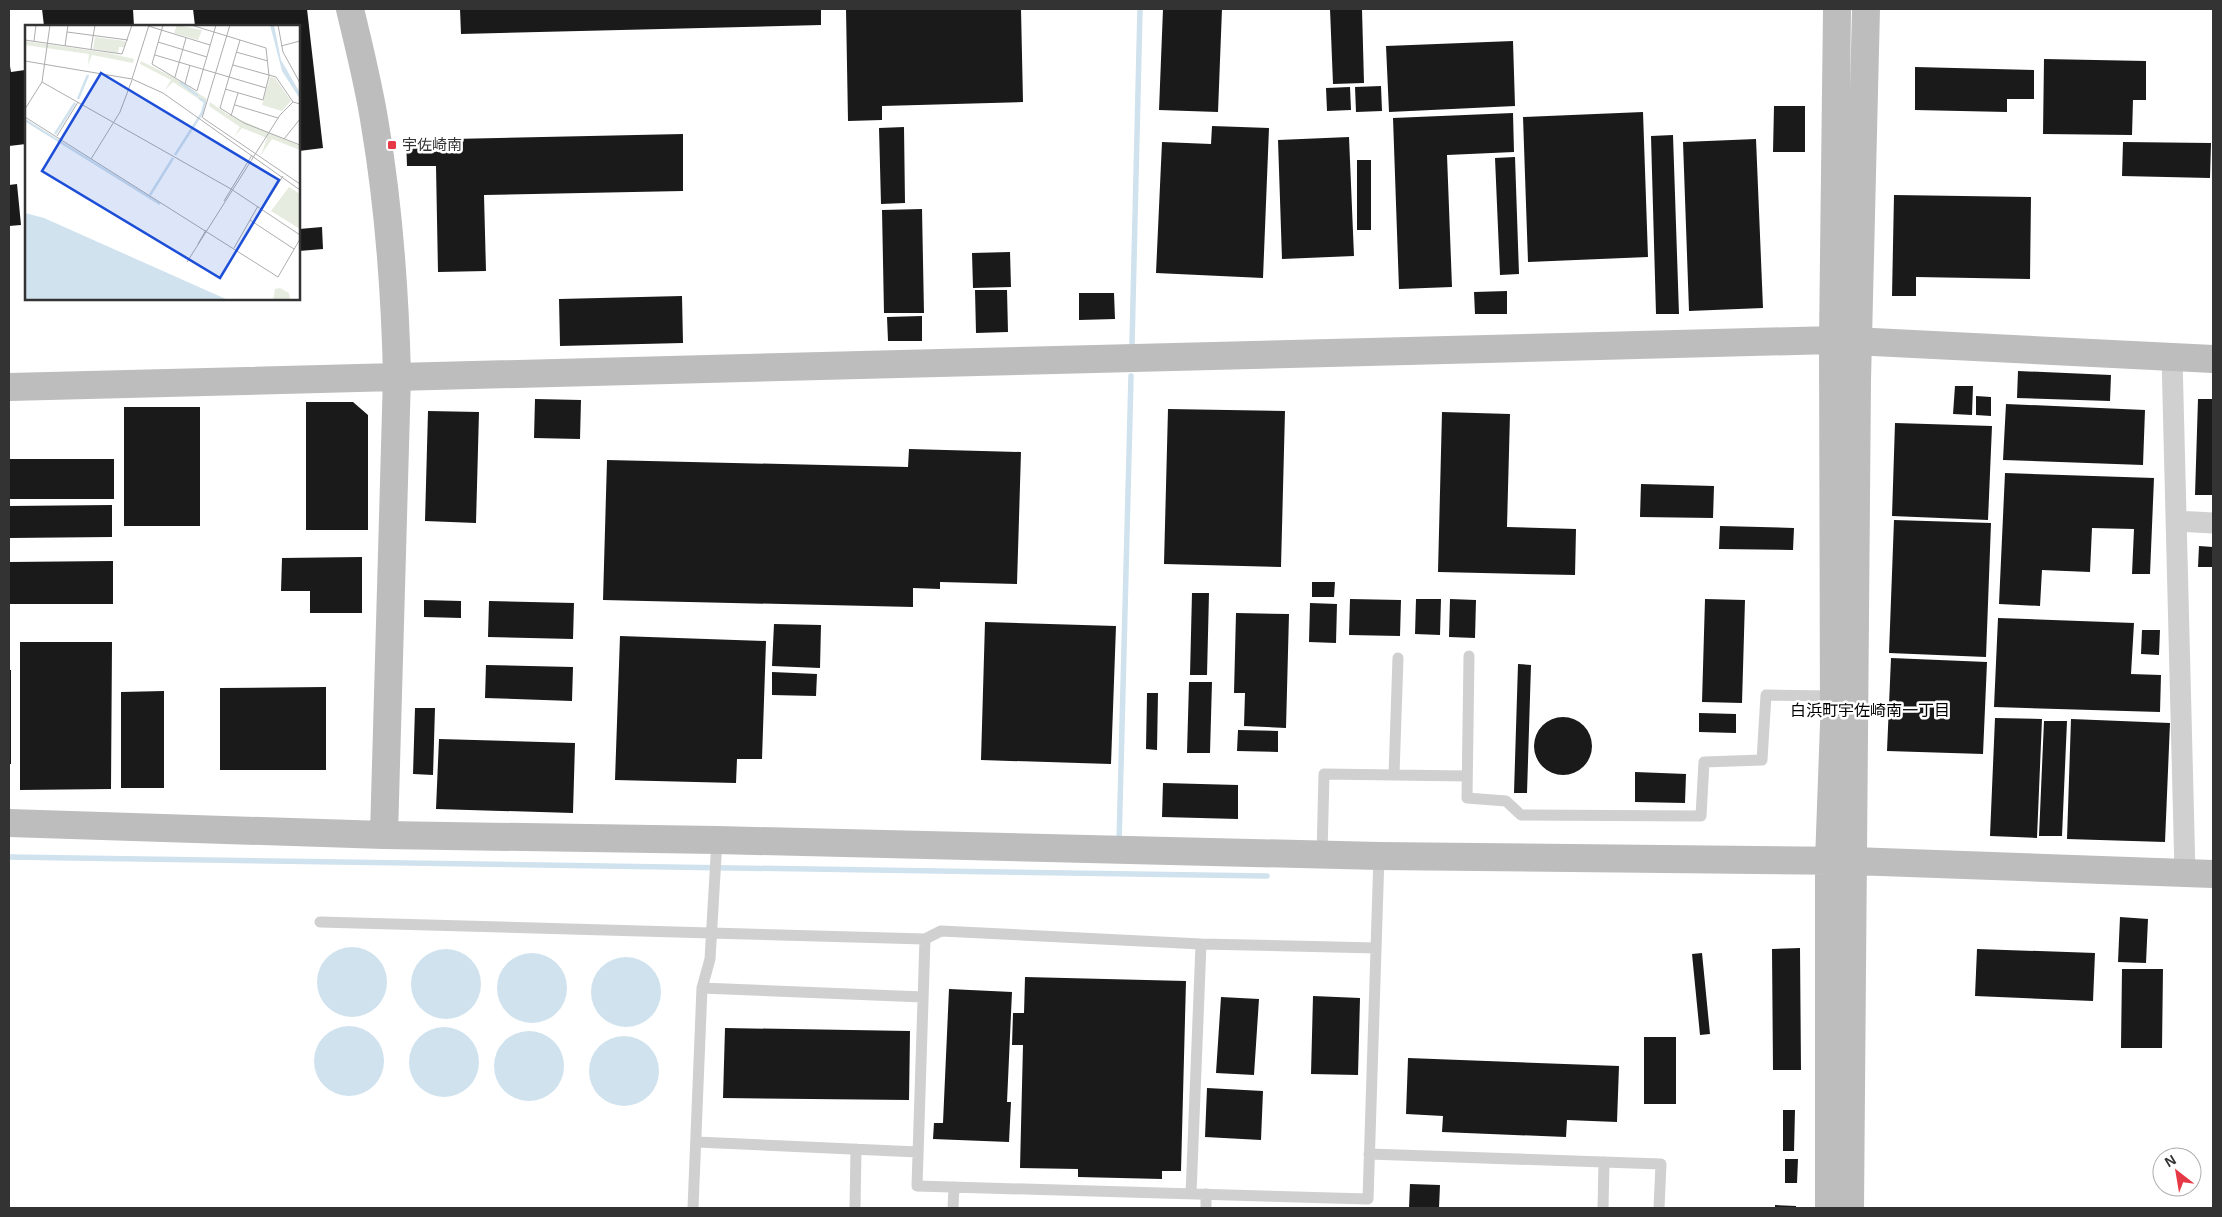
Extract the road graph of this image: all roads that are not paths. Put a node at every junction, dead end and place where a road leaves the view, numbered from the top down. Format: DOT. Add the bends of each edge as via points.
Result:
graph roads {
  1 [pos="350,9"];
  2 [pos="1837,9"];
  3 [pos="1866,9"];
  4 [pos="1845,340"];
  5 [pos="2172,357"];
  6 [pos="2213,359"];
  7 [pos="397,376"];
  8 [pos="9,387"];
  9 [pos="2176,521"];
  10 [pos="2213,523"];
  11 [pos="1469,656"];
  12 [pos="1398,658"];
  13 [pos="1834,696"];
  14 [pos="1394,775"];
  15 [pos="1467,776"];
  16 [pos="9,823"];
  17 [pos="384,835"];
  18 [pos="717,840"];
  19 [pos="1322,854"];
  20 [pos="1379,856"];
  21 [pos="1841,861"];
  22 [pos="2185,873"];
  23 [pos="2213,874"];
  24 [pos="320,922"];
  25 [pos="712,934"];
  26 [pos="925,939"];
  27 [pos="1201,944"];
  28 [pos="1376,948"];
  29 [pos="702,988"];
  30 [pos="923,997"];
  31 [pos="697,1142"];
  32 [pos="856,1149"];
  33 [pos="918,1152"];
  34 [pos="1369,1154"];
  35 [pos="1604,1162"];
  36 [pos="954,1187"];
  37 [pos="1191,1194"];
  38 [pos="1206,1194"];
  39 [pos="693,1208"];
  40 [pos="855,1208"];
  41 [pos="953,1208"];
  42 [pos="1206,1208"];
  43 [pos="1603,1208"];
  44 [pos="1659,1208"];
  45 [pos="1829,1208"];
  46 [pos="1850,1208"];
  1 -- 7 [label="street" via="375,124 389,232"];
  2 -- 4 [label="street"];
  3 -- 4 [label="street"];
  4 -- 5 [label="street"];
  4 -- 7 [label="street"];
  4 -- 13 [label="street"];
  4 -- 21 [label="street"];
  5 -- 6 [label="street"];
  5 -- 9 [label="street"];
  7 -- 8 [label="street"];
  7 -- 17 [label="street"];
  9 -- 10 [label="street"];
  9 -- 22 [label="street"];
  11 -- 15 [label="lane"];
  12 -- 14 [label="lane"];
  13 -- 15 [label="lane" via="1766,696 1762,760 1704,762 1701,816 1521,815 1506,801 1467,798"];
  13 -- 21 [label="street"];
  14 -- 15 [label="lane"];
  14 -- 19 [label="lane" via="1324,774"];
  16 -- 17 [label="street"];
  17 -- 18 [label="street"];
  18 -- 19 [label="street"];
  18 -- 25 [label="lane"];
  19 -- 20 [label="street"];
  20 -- 21 [label="street"];
  20 -- 28 [label="lane"];
  21 -- 22 [label="street"];
  21 -- 45 [label="street"];
  21 -- 46 [label="street"];
  22 -- 23 [label="street"];
  24 -- 25 [label="lane"];
  25 -- 26 [label="lane"];
  25 -- 29 [label="lane" via="710,959"];
  26 -- 27 [label="lane" via="941,931"];
  26 -- 30 [label="lane"];
  27 -- 28 [label="lane"];
  27 -- 37 [label="lane"];
  28 -- 34 [label="lane"];
  29 -- 30 [label="lane"];
  29 -- 31 [label="lane"];
  30 -- 33 [label="lane"];
  31 -- 32 [label="lane"];
  31 -- 39 [label="lane"];
  32 -- 33 [label="lane"];
  32 -- 40 [label="lane"];
  33 -- 36 [label="lane" via="917,1186"];
  34 -- 35 [label="lane"];
  34 -- 38 [label="lane" via="1368,1199"];
  35 -- 43 [label="lane"];
  35 -- 44 [label="lane" via="1661,1164"];
  36 -- 37 [label="lane"];
  36 -- 41 [label="lane"];
  37 -- 38 [label="lane"];
  38 -- 42 [label="lane"];
}
